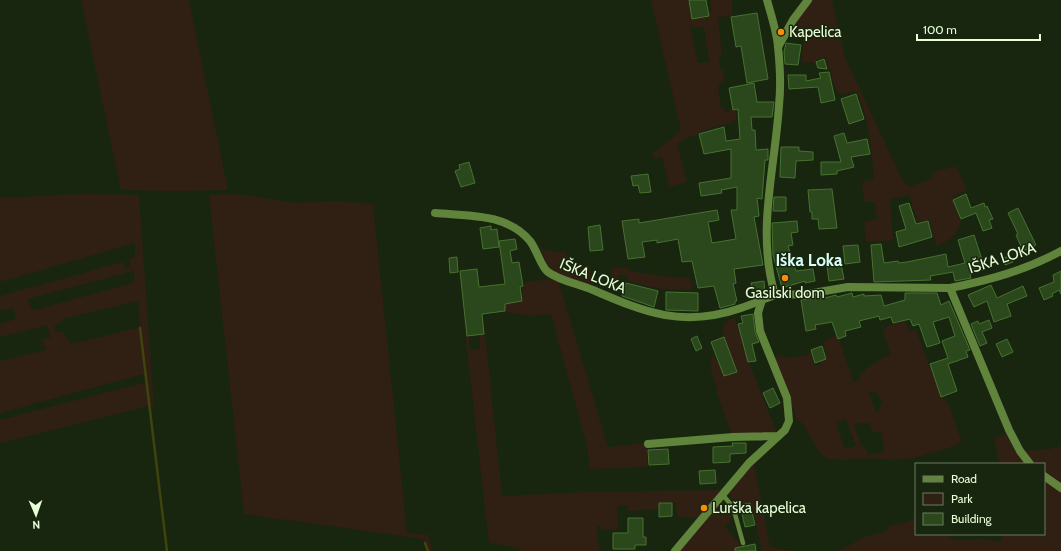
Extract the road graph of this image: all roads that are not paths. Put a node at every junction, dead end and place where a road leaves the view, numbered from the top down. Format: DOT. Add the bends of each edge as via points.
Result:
graph roads {
  1 [pos="767,0"];
  2 [pos="808,0"];
  3 [pos="778,47"];
  4 [pos="434,213"];
  5 [pos="1061,251"];
  6 [pos="950,288"];
  7 [pos="775,295"];
  8 [pos="762,300"];
  9 [pos="777,436"];
  10 [pos="648,444"];
  11 [pos="1029,463"];
  12 [pos="1045,477"];
  13 [pos="1061,488"];
  14 [pos="722,494"];
  15 [pos="743,544"];
  16 [pos="675,551"];
  1 -- 3 [label="street"];
  2 -- 3 [label="street"];
  3 -- 7 [label="street" via="780,104 767,205 766,235 770,277"];
  4 -- 8 [label="street, IŠKA LOKA" via="502,221 527,238 537,249 546,271 553,276 651,313 668,317 710,316"];
  5 -- 6 [label="street, IŠKA LOKA" via="1019,270"];
  6 -- 7 [label="street, IŠKA LOKA" via="848,287 808,294"];
  6 -- 11 [label="street" via="1009,430"];
  7 -- 8 [label="street, IŠKA LOKA"];
  8 -- 9 [label="street" via="758,313 760,331 784,391 789,411 789,421 785,430"];
  9 -- 10 [label="street"];
  9 -- 14 [label="street"];
  12 -- 13 [label="street"];
  14 -- 15 [label="lane" via="733,507"];
  14 -- 16 [label="street"];
}
